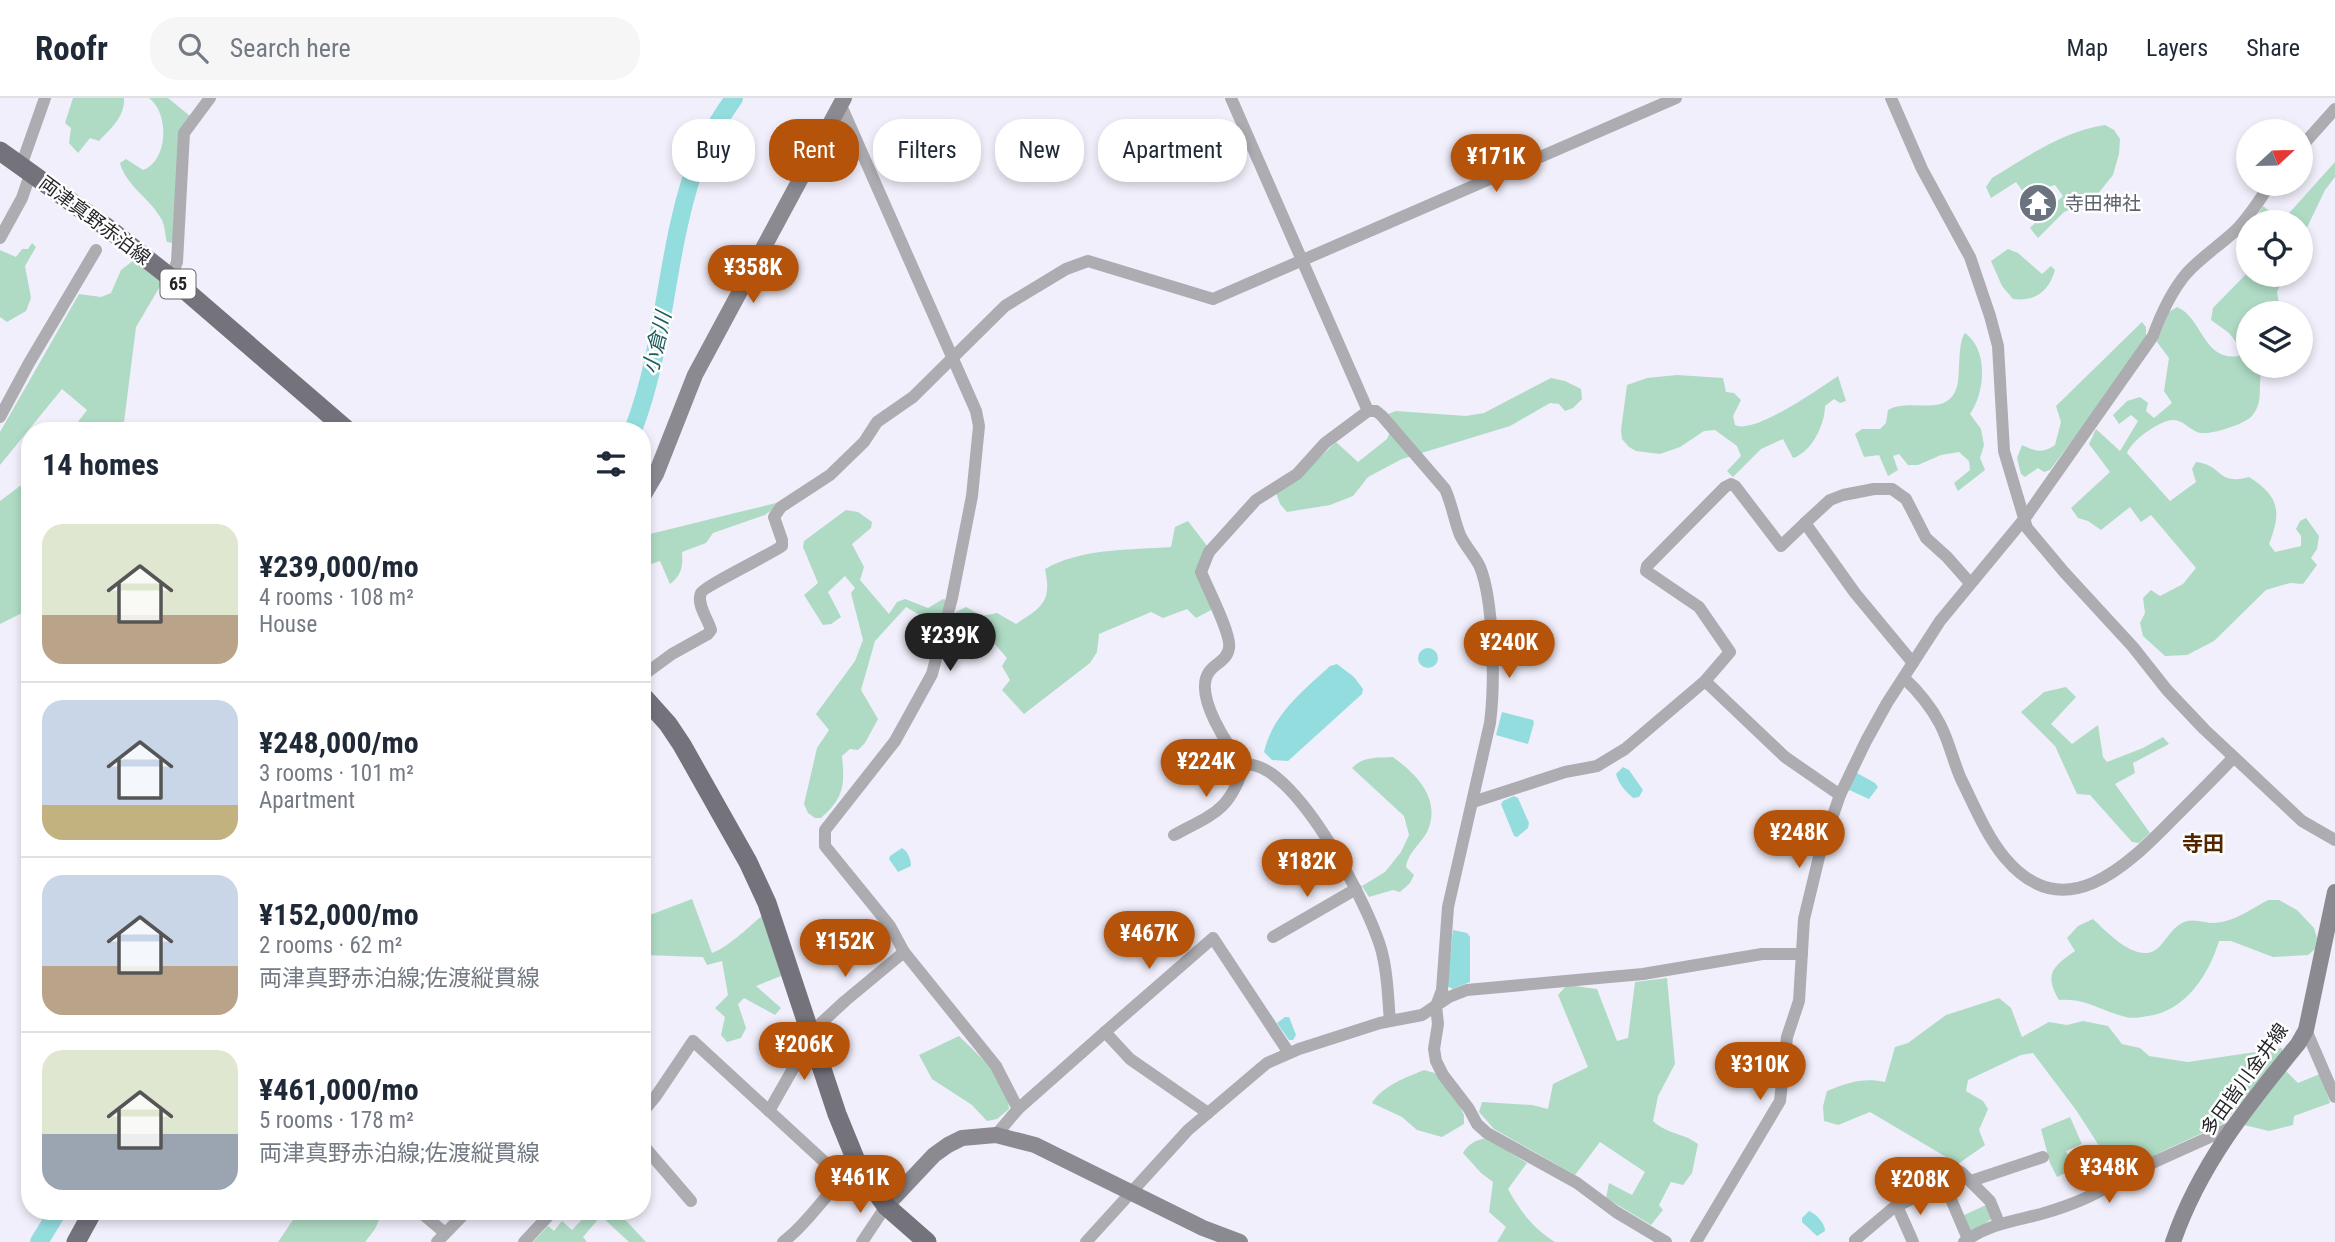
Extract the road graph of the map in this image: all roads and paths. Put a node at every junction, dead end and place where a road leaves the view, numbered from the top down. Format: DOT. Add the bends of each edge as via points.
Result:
graph roads {
  1 [pos="45,98"];
  2 [pos="210,98"];
  3 [pos="1231,98"];
  4 [pos="1676,98"];
  5 [pos="1891,98"];
  6 [pos="841,103"];
  7 [pos="2335,109"];
  8 [pos="2314,132"];
  9 [pos="0,151"];
  10 [pos="26,169"];
  11 [pos="2262,196"];
  12 [pos="0,237"];
  13 [pos="96,250"];
  14 [pos="1302,260"];
  15 [pos="171,278"];
  16 [pos="952,359"];
  17 [pos="1368,411"];
  18 [pos="0,417"];
  19 [pos="337,422"];
  20 [pos="651,483"];
  21 [pos="2025,518"];
  22 [pos="1805,523"];
  23 [pos="1970,583"];
  24 [pos="1913,663"];
  25 [pos="651,669"];
  26 [pos="1904,678"];
  27 [pos="1705,681"];
  28 [pos="651,705"];
  29 [pos="2233,758"];
  30 [pos="1244,765"];
  31 [pos="1839,795"];
  32 [pos="1473,802"];
  33 [pos="1174,835"];
  34 [pos="2335,840"];
  35 [pos="1356,889"];
  36 [pos="2335,891"];
  37 [pos="2331,928"];
  38 [pos="1273,937"];
  39 [pos="904,952"];
  40 [pos="1802,954"];
  41 [pos="1436,1006"];
  42 [pos="1390,1021"];
  43 [pos="2306,1030"];
  44 [pos="1105,1032"];
  45 [pos="810,1033"];
  46 [pos="1289,1053"];
  47 [pos="2335,1097"];
  48 [pos="651,1102"];
  49 [pos="1018,1109"];
  50 [pos="769,1111"];
  51 [pos="1208,1113"];
  52 [pos="2232,1127"];
  53 [pos="996,1135"];
  54 [pos="651,1154"];
  55 [pos="2043,1157"];
  56 [pos="859,1168"];
  57 [pos="842,1178"];
  58 [pos="1971,1181"];
  59 [pos="1944,1183"];
  60 [pos="1131,1193"];
  61 [pos="691,1201"];
  62 [pos="886,1206"];
  63 [pos="1897,1206"];
  64 [pos="88,1220"];
  65 [pos="426,1220"];
  66 [pos="458,1220"];
  67 [pos="545,1220"];
  68 [pos="1999,1223"];
  69 [pos="441,1238"];
  70 [pos="1966,1240"];
  71 [pos="76,1242"];
  72 [pos="524,1242"];
  73 [pos="783,1242"];
  74 [pos="862,1242"];
  75 [pos="927,1242"];
  76 [pos="1086,1242"];
  77 [pos="1240,1242"];
  78 [pos="1666,1242"];
  79 [pos="1696,1242"];
  80 [pos="1856,1242"];
  81 [pos="1913,1242"];
  82 [pos="2173,1242"];
  1 -- 10 [label="street"];
  2 -- 15 [label="street" via="184,133 177,262"];
  3 -- 14 [label="street"];
  4 -- 14 [label="street"];
  5 -- 21 [label="street" via="1922,169 1970,257 1987,306 1998,346 2004,451"];
  6 -- 16 [label="street"];
  6 -- 20 [label="main road" via="695,375"];
  7 -- 8 [label="street"];
  9 -- 10 [label="main road, 両津真野赤泊線 / 65"];
  10 -- 12 [label="street" via="22,198"];
  10 -- 15 [label="main road, 両津真野赤泊線 / 65"];
  11 -- 21 [label="street" via="2243,223 2177,286 2153,336"];
  13 -- 18 [label="street"];
  14 -- 16 [label="street" via="1213,299 1088,261 1005,306"];
  14 -- 17 [label="street"];
  15 -- 19 [label="main road, 両津真野赤泊線 / 65"];
  16 -- 25 [label="street" via="913,397 877,422 864,442 830,475 781,507 774,517 782,546 704,588 700,602 711,630"];
  16 -- 39 [label="street" via="979,426 972,496 945,627 932,674 903,728 825,830 824,839 890,926"];
  17 -- 30 [label="street" via="1325,443 1297,474 1256,500 1203,562 1201,572 1230,648 1222,662 1209,671 1209,707 1225,741"];
  17 -- 32 [label="street" via="1382,416 1445,489 1461,536 1484,579 1493,701"];
  21 -- 23 [label="street"];
  21 -- 29 [label="street" via="2036,541"];
  22 -- 23 [label="street" via="1830,500 1892,489 1906,499 1926,538"];
  22 -- 24 [label="street"];
  22 -- 27 [label="street" via="1781,546 1731,484 1647,566 1646,571 1699,607 1730,652"];
  23 -- 24 [label="street"];
  24 -- 26 [label="street"];
  26 -- 29 [label="street" via="1940,724 1954,765 1991,839 2024,876 2047,889 2074,889 2106,878 2147,846"];
  26 -- 31 [label="street"];
  27 -- 31 [label="street" via="1785,757"];
  27 -- 32 [label="street" via="1625,749 1597,766"];
  28 -- 45 [label="main road" via="682,745 758,881"];
  29 -- 34 [label="street" via="2302,821"];
  30 -- 33 [label="street" via="1223,808"];
  30 -- 35 [label="street" via="1273,772 1294,794"];
  31 -- 40 [label="street" via="1804,919"];
  32 -- 41 [label="street" via="1448,906 1442,990"];
  35 -- 38 [label="street"];
  35 -- 42 [label="street" via="1383,957"];
  36 -- 37 [label="main road, 多田皆川金井線"];
  37 -- 43 [label="main road, 多田皆川金井線"];
  39 -- 45 [label="street"];
  39 -- 49 [label="street" via="996,1066"];
  40 -- 41 [label="street" via="1762,954 1643,974 1467,990"];
  40 -- 79 [label="street" via="1799,1001 1787,1037 1780,1101"];
  41 -- 42 [label="street" via="1422,1015"];
  41 -- 78 [label="street" via="1436,1061 1477,1124"];
  42 -- 46 [label="street"];
  43 -- 47 [label="street"];
  43 -- 52 [label="main road, 多田皆川金井線"];
  44 -- 46 [label="street" via="1213,938"];
  44 -- 49 [label="street"];
  44 -- 51 [label="street" via="1130,1059"];
  45 -- 50 [label="street"];
  45 -- 56 [label="main road"];
  46 -- 51 [label="street" via="1267,1063"];
  48 -- 50 [label="street" via="693,1041"];
  49 -- 53 [label="street"];
  50 -- 57 [label="street"];
  51 -- 60 [label="street"];
  52 -- 68 [label="street" via="2077,1201"];
  52 -- 82 [label="main road, 多田皆川金井線" via="2195,1187"];
  53 -- 60 [label="main road" via="1035,1144"];
  53 -- 62 [label="main road" via="962,1138 948,1145"];
  54 -- 61 [label="street"];
  55 -- 58 [label="street"];
  56 -- 57 [label="street"];
  56 -- 62 [label="main road"];
  57 -- 73 [label="street"];
  58 -- 59 [label="street" via="1957,1170"];
  58 -- 68 [label="street" via="1990,1201"];
  59 -- 63 [label="street"];
  59 -- 70 [label="street"];
  60 -- 76 [label="street"];
  60 -- 77 [label="main road"];
  62 -- 74 [label="street"];
  62 -- 75 [label="main road"];
  63 -- 80 [label="street"];
  63 -- 81 [label="street"];
  64 -- 71 [label="main road"];
  65 -- 69 [label="street"];
  66 -- 69 [label="street"];
  67 -- 72 [label="street"];
  68 -- 70 [label="street"];
}
